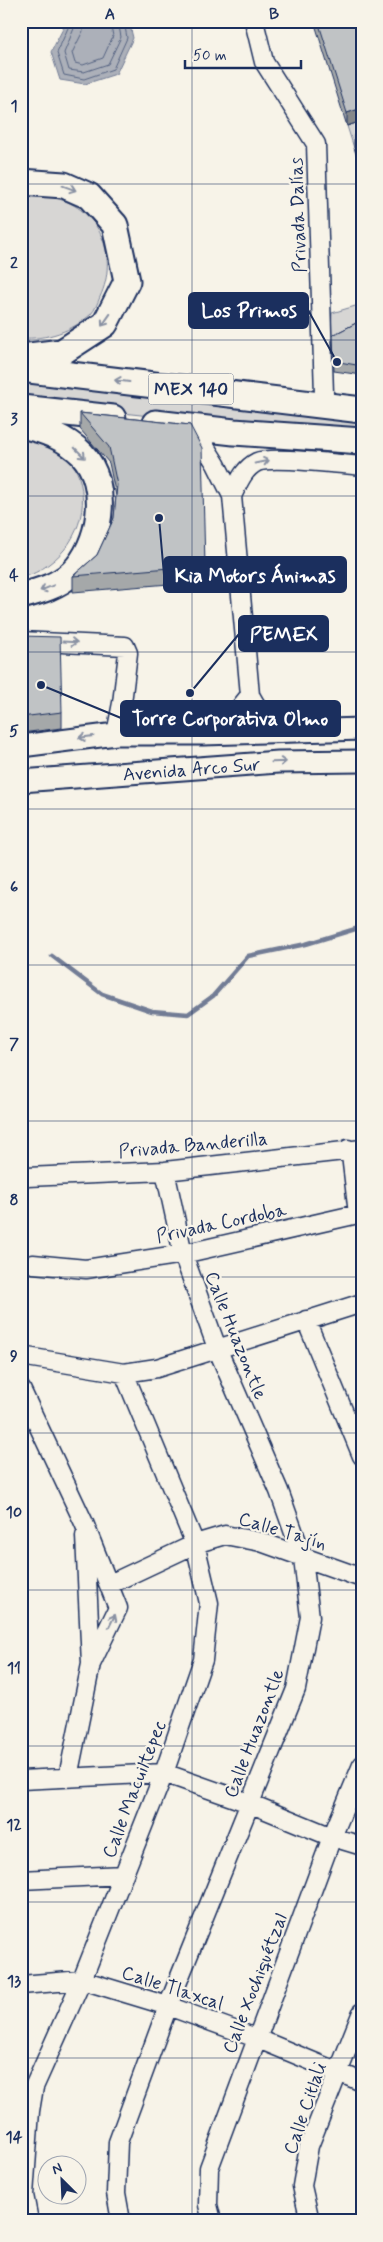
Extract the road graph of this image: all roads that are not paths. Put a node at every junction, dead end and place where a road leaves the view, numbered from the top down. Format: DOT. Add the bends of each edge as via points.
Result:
graph roads {
  1 [pos="254,21"];
  2 [pos="21,182"];
  3 [pos="21,358"];
  4 [pos="21,369"];
  5 [pos="324,394"];
  6 [pos="254,397"];
  7 [pos="362,398"];
  8 [pos="21,408"];
  9 [pos="362,410"];
  10 [pos="21,417"];
  11 [pos="21,425"];
  12 [pos="124,428"];
  13 [pos="143,430"];
  14 [pos="199,437"];
  15 [pos="362,441"];
  16 [pos="362,451"];
  17 [pos="362,466"];
  18 [pos="232,496"];
  19 [pos="21,596"];
  20 [pos="21,641"];
  21 [pos="250,696"];
  22 [pos="362,728"];
  23 [pos="288,731"];
  24 [pos="116,734"];
  25 [pos="203,734"];
  26 [pos="21,742"];
  27 [pos="46,742"];
  28 [pos="21,746"];
  29 [pos="362,761"];
  30 [pos="21,781"];
  31 [pos="353,1151"];
  32 [pos="165,1171"];
  33 [pos="27,1177"];
  34 [pos="183,1254"];
  35 [pos="33,1264"];
  36 [pos="362,1302"];
  37 [pos="306,1320"];
  38 [pos="217,1348"];
  39 [pos="21,1356"];
  40 [pos="124,1373"];
  41 [pos="21,1389"];
  42 [pos="362,1456"];
  43 [pos="84,1523"];
  44 [pos="196,1544"];
  45 [pos="303,1558"];
  46 [pos="362,1578"];
  47 [pos="110,1584"];
  48 [pos="91,1664"];
  49 [pos="362,1765"];
  50 [pos="164,1773"];
  51 [pos="68,1777"];
  52 [pos="21,1780"];
  53 [pos="249,1803"];
  54 [pos="332,1837"];
  55 [pos="362,1846"];
  56 [pos="123,1875"];
  57 [pos="21,1880"];
  58 [pos="82,1980"];
  59 [pos="21,1985"];
  60 [pos="168,2006"];
  61 [pos="362,2012"];
  62 [pos="256,2038"];
  63 [pos="339,2071"];
  64 [pos="362,2082"];
  65 [pos="27,2087"];
  66 [pos="25,2112"];
  67 [pos="23,2195"];
  68 [pos="29,2221"];
  69 [pos="121,2221"];
  70 [pos="212,2221"];
  71 [pos="310,2221"];
  1 -- 5 [label="street, Privada Dalías" via="264,62 316,144"];
  2 -- 3 [label="highway, one-way" via="64,185 89,196 115,225 127,281 104,324 62,352"];
  6 -- 4 [label="highway, MEX 140, one-way"];
  5 -- 6 [label="street" via="274,390"];
  5 -- 7 [label="street"];
  6 -- 9 [label="highway, MEX 140"];
  8 -- 15 [label="highway, MEX 140" via="234,432"];
  10 -- 12 [label="street"];
  11 -- 19 [label="highway, one-way" via="58,436 83,455 93,471 100,498 97,529 88,552 73,572 50,589"];
  13 -- 14 [label="street"];
  14 -- 16 [label="street"];
  14 -- 18 [label="street"];
  18 -- 17 [label="street, one-way" via="244,471 258,462 279,460"];
  18 -- 21 [label="street"];
  20 -- 24 [label="street, one-way" via="125,646 128,652"];
  21 -- 23 [label="street" via="269,722"];
  21 -- 25 [label="street" via="230,720"];
  22 -- 23 [label="main road, Avenida Arco Sur"];
  23 -- 25 [label="main road, Avenida Arco Sur"];
  24 -- 25 [label="main road, Avenida Arco Sur"];
  24 -- 27 [label="main road, Avenida Arco Sur, one-way"];
  26 -- 27 [label="main road"];
  27 -- 28 [label="main road, Avenida Arco Sur"];
  30 -- 29 [label="main road, Avenida Arco Sur, one-way" via="278,762"];
  31 -- 32 [label="street, Privada Banderilla"];
  31 -- 34 [label="street, Privada Cordoba" via="358,1214"];
  32 -- 33 [label="street, Privada Banderilla"];
  32 -- 34 [label="street, Calle Huazontle"];
  34 -- 35 [label="street, Privada Cordoba" via="86,1268"];
  34 -- 38 [label="street, Calle Huazontle"];
  36 -- 37 [label="street"];
  37 -- 38 [label="street"];
  37 -- 42 [label="street"];
  38 -- 40 [label="street" via="157,1368"];
  38 -- 45 [label="street, Calle Huazontle" via="279,1491"];
  39 -- 40 [label="street"];
  40 -- 44 [label="street, Calle Macuiltepec"];
  41 -- 43 [label="street"];
  43 -- 47 [label="street"];
  43 -- 48 [label="street"];
  44 -- 45 [label="street, Calle Tajín" via="225,1535 261,1542"];
  44 -- 47 [label="street, Calle Tajín"];
  44 -- 50 [label="street, Calle Macuiltepec" via="209,1602 203,1660"];
  45 -- 46 [label="street, Calle Tajín"];
  45 -- 53 [label="street, Calle Huazontle" via="310,1617 296,1689"];
  48 -- 47 [label="street, one-way" via="118,1608"];
  48 -- 51 [label="street"];
  49 -- 54 [label="street, Calle Xochiquétzal"];
  50 -- 51 [label="street"];
  50 -- 53 [label="street"];
  50 -- 56 [label="street, Calle Macuiltepec"];
  51 -- 52 [label="street"];
  53 -- 54 [label="street"];
  53 -- 60 [label="street, Calle Huazontle"];
  54 -- 55 [label="street"];
  54 -- 62 [label="street, Calle Xochiquétzal"];
  56 -- 57 [label="street"];
  56 -- 58 [label="street, Calle Macuiltepec"];
  58 -- 59 [label="street, Calle Tlaxcal"];
  58 -- 60 [label="street, Calle Tlaxcal"];
  58 -- 65 [label="street, Calle Macuiltepec"];
  60 -- 62 [label="street, Calle Tlaxcal"];
  60 -- 69 [label="street, Calle Huazontle" via="118,2142 116,2193"];
  61 -- 63 [label="street, Calle Citlali"];
  62 -- 63 [label="street, Calle Tlaxcal"];
  62 -- 70 [label="street, Calle Xochiquétzal" via="209,2168 208,2205"];
  63 -- 64 [label="street, Calle Tlaxcal"];
  63 -- 71 [label="street, Calle Citlali" via="308,2146 302,2186"];
  65 -- 66 [label="street, Calle Macuiltepec"];
  66 -- 67 [label="street, Calle Macuiltepec"];
  67 -- 68 [label="street, Calle Macuiltepec"];
}
